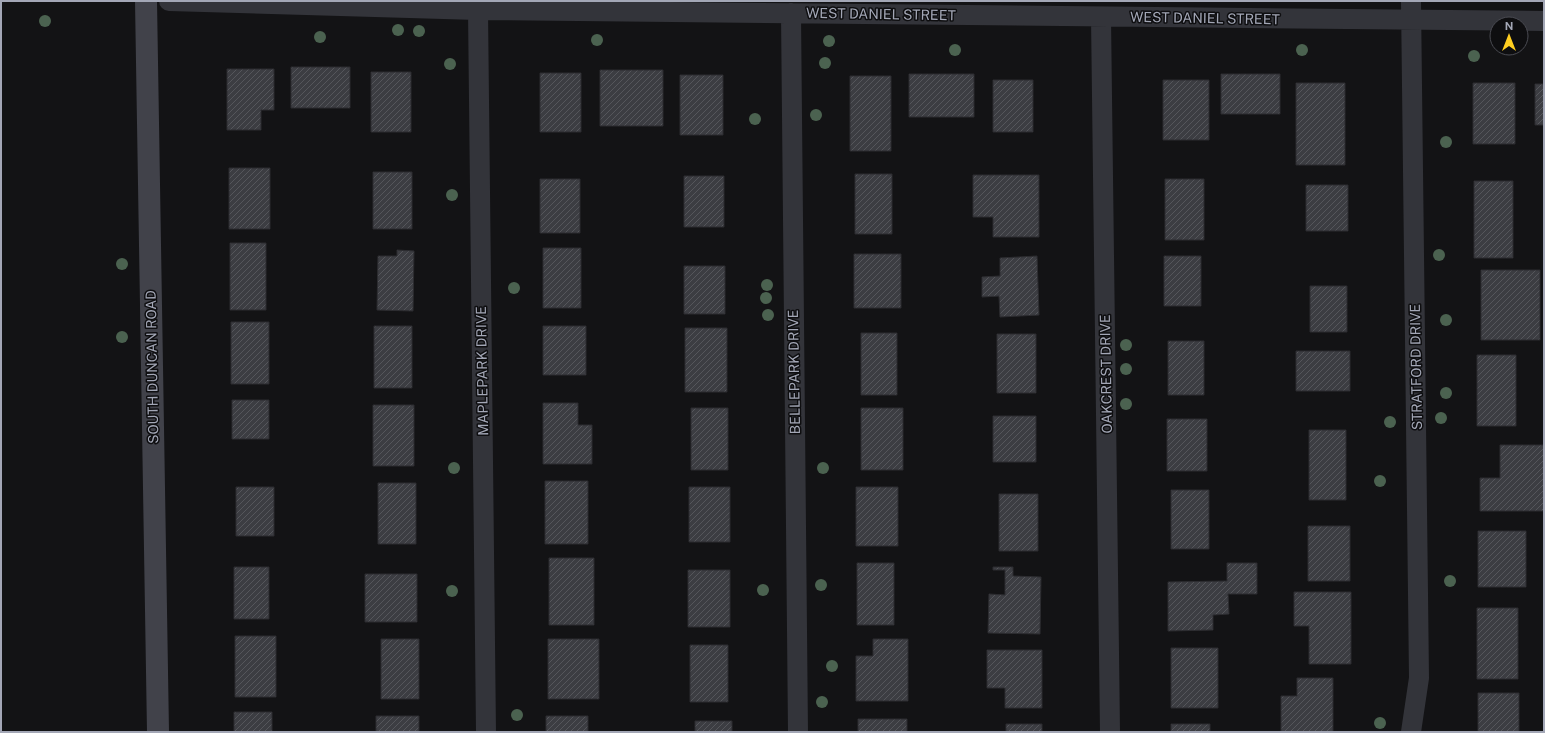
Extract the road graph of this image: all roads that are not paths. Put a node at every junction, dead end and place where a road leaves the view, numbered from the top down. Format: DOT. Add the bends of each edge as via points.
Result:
graph roads {
  1 [pos="146,1"];
  2 [pos="169,1"];
  3 [pos="478,10"];
  4 [pos="1411,10"];
  5 [pos="791,13"];
  6 [pos="1101,17"];
  7 [pos="1544,21"];
  8 [pos="158,732"];
  9 [pos="486,732"];
  10 [pos="798,732"];
  11 [pos="1110,732"];
  12 [pos="1412,732"];
  1 -- 8 [label="main road, SOUTH DUNCAN ROAD"];
  2 -- 3 [label="street, WEST DANIEL STREET"];
  3 -- 5 [label="street, WEST DANIEL STREET"];
  3 -- 9 [label="street, MAPLEPARK DRIVE"];
  4 -- 6 [label="street, WEST DANIEL STREET"];
  4 -- 7 [label="street, WEST DANIEL STREET"];
  4 -- 12 [label="street, STRATFORD DRIVE" via="1419,678"];
  5 -- 6 [label="street, WEST DANIEL STREET"];
  5 -- 10 [label="street, BELLEPARK DRIVE"];
  6 -- 11 [label="street, OAKCREST DRIVE"];
}
